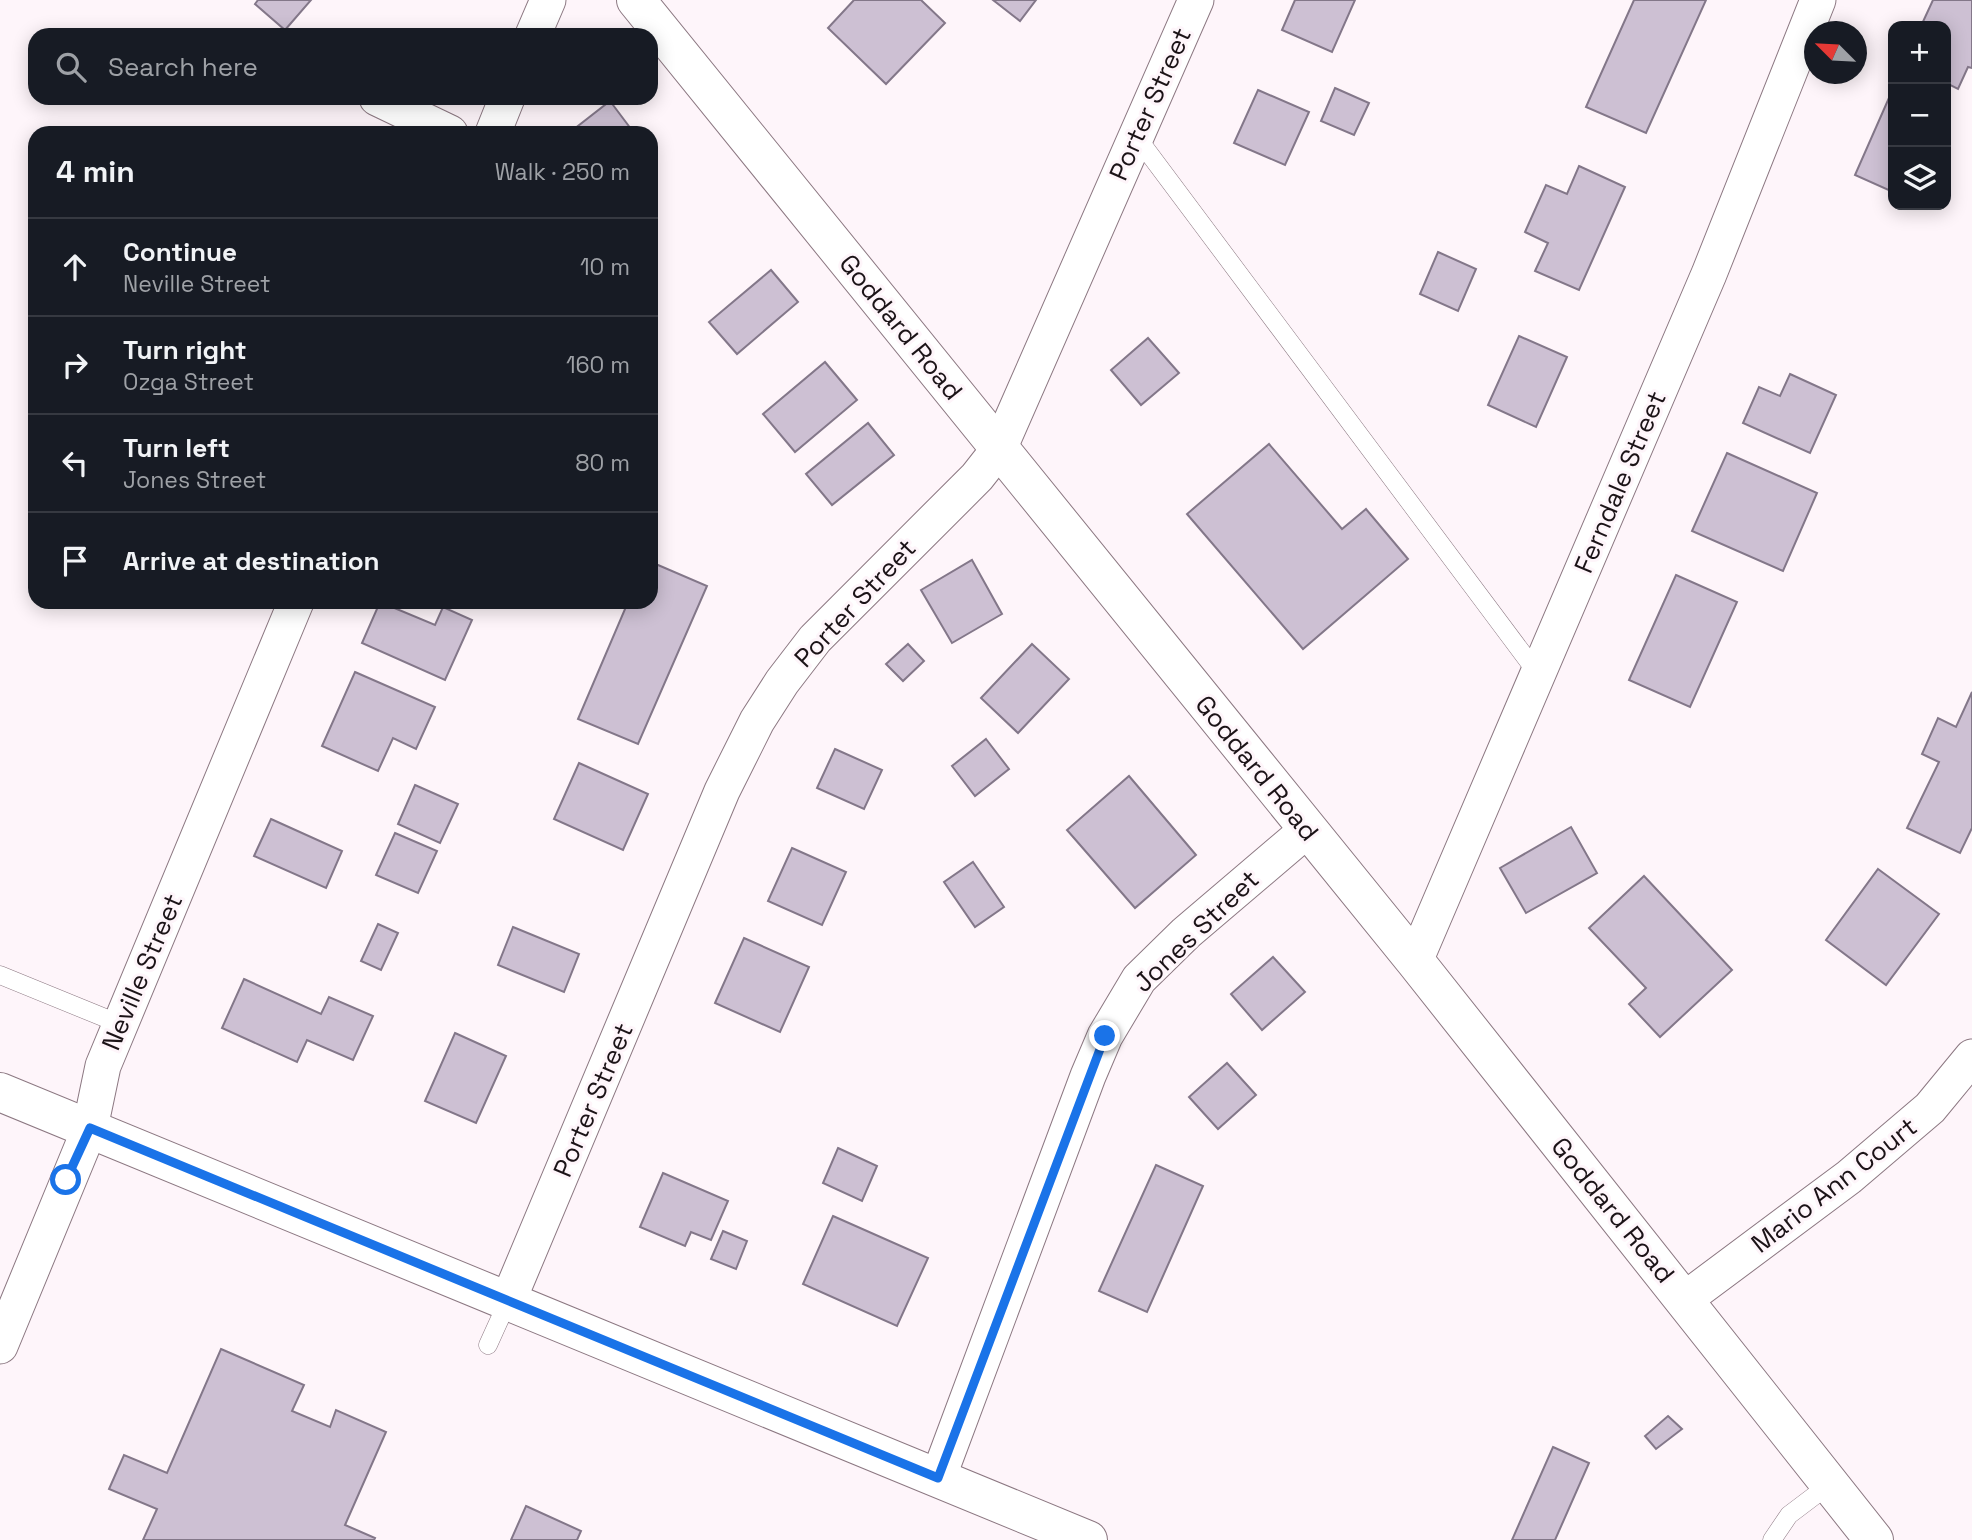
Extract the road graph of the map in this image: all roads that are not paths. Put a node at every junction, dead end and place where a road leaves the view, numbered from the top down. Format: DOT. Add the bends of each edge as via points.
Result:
graph roads {
  1 [pos="548,0"];
  2 [pos="636,0"];
  3 [pos="1196,0"];
  4 [pos="1818,0"];
  5 [pos="536,28"];
  6 [pos="392,105"];
  7 [pos="504,105"];
  8 [pos="435,126"];
  9 [pos="496,126"];
  10 [pos="1136,136"];
  11 [pos="999,449"];
  12 [pos="293,609"];
  13 [pos="1538,674"];
  14 [pos="1307,830"];
  15 [pos="1415,961"];
  16 [pos="0,975"];
  17 [pos="120,1024"];
  18 [pos="1972,1056"];
  19 [pos="0,1092"];
  20 [pos="90,1128"];
  21 [pos="1684,1300"];
  22 [pos="509,1301"];
  23 [pos="488,1345"];
  24 [pos="0,1346"];
  25 [pos="938,1478"];
  26 [pos="1830,1484"];
  27 [pos="1088,1540"];
  28 [pos="1772,1540"];
  29 [pos="1874,1540"];
  1 -- 5 [label="street"];
  2 -- 11 [label="main road, Goddard Road"];
  3 -- 10 [label="street, Porter Street"];
  4 -- 13 [label="street, Ferndale Street" via="1709,274"];
  6 -- 8 [label="street"];
  7 -- 9 [label="street"];
  10 -- 11 [label="street, Porter Street"];
  10 -- 13 [label="lane"];
  11 -- 14 [label="main road, Goddard Road"];
  11 -- 22 [label="street, Porter Street" via="815,639 757,720 722,791"];
  12 -- 17 [label="street, Neville Street"];
  13 -- 15 [label="street, Ferndale Street"];
  14 -- 15 [label="main road, Goddard Road"];
  14 -- 25 [label="street, Jones Street" via="1139,979 1105,1036"];
  15 -- 21 [label="main road, Goddard Road"];
  16 -- 17 [label="lane"];
  17 -- 20 [label="street, Neville Street" via="103,1066"];
  18 -- 21 [label="street, Mario Ann Court" via="1930,1108 1849,1177"];
  19 -- 20 [label="main road"];
  20 -- 22 [label="main road"];
  20 -- 24 [label="street, Neville Street"];
  21 -- 26 [label="main road, Goddard Road"];
  22 -- 23 [label="lane"];
  22 -- 25 [label="main road"];
  25 -- 27 [label="main road"];
  26 -- 28 [label="lane" via="1789,1516"];
  26 -- 29 [label="main road, Goddard Road"];
}
